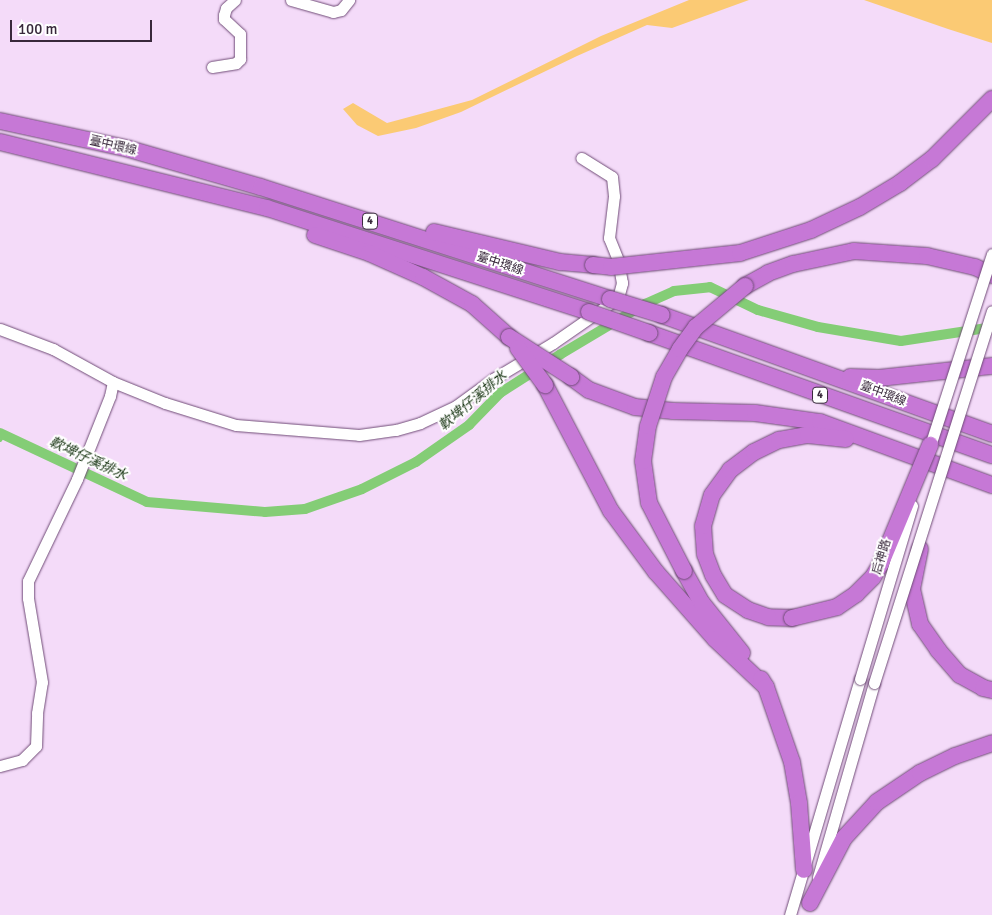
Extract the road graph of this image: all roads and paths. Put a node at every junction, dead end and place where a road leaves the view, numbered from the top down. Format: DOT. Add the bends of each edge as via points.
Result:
graph roads {
  1 [pos="235,0"];
  2 [pos="291,0"];
  3 [pos="350,0"];
  4 [pos="212,67"];
  5 [pos="992,98"];
  6 [pos="0,121"];
  7 [pos="0,142"];
  8 [pos="582,158"];
  9 [pos="191,188"];
  10 [pos="335,209"];
  11 [pos="992,254"];
  12 [pos="992,275"];
  13 [pos="992,311"];
  14 [pos="0,329"];
  15 [pos="509,337"];
  16 [pos="992,366"];
  17 [pos="828,374"];
  18 [pos="113,382"];
  19 [pos="992,434"];
  20 [pos="880,444"];
  21 [pos="930,445"];
  22 [pos="992,454"];
  23 [pos="992,485"];
  24 [pos="926,518"];
  25 [pos="766,687"];
  26 [pos="992,690"];
  27 [pos="992,743"];
  28 [pos="0,766"];
  29 [pos="804,870"];
  30 [pos="808,909"];
  31 [pos="790,915"];
  1 -- 4 [label="street" via="226,8 224,19 240,34 240,59"];
  2 -- 3 [label="street" via="332,12 341,10"];
  5 -- 10 [label="highway, bridge" via="932,158 900,183 860,207 811,230 740,253 611,267 560,262"];
  6 -- 10 [label="highway, 臺中環線 / 4" via="129,149"];
  7 -- 9 [label="highway, 臺中環線 / 4"];
  8 -- 18 [label="street" via="612,177 614,196 609,238 618,260 622,283 618,298 456,406 396,430 359,435 236,425 165,403"];
  9 -- 15 [label="highway" via="369,253 423,277 472,304"];
  9 -- 22 [label="highway, 臺中環線 / 4, bridge" via="294,217 589,312"];
  10 -- 17 [label="highway, 臺中環線 / 4, bridge" via="662,315"];
  11 -- 21 [label="street, 后神路, bridge"];
  12 -- 25 [label="highway, bridge" via="975,267 927,256 854,251 793,264 746,286 696,327 664,377 648,426 643,461 649,503 702,603"];
  13 -- 24 [label="street, bridge"];
  14 -- 18 [label="street" via="53,349"];
  15 -- 20 [label="highway, bridge" via="588,390 635,406 789,417 820,422"];
  15 -- 25 [label="highway, bridge" via="545,385 610,511 650,565 715,639"];
  16 -- 17 [label="highway" via="879,378"];
  17 -- 19 [label="highway, 臺中環線 / 4"];
  18 -- 28 [label="street" via="77,480 28,581 42,682 36,746 22,760"];
  20 -- 21 [label="highway, bridge" via="808,435 779,440 754,452 730,470 712,495 702,526 705,554 725,595 748,610 792,618 837,607 856,594 881,563"];
  20 -- 23 [label="highway"];
  21 -- 29 [label="street, 后神路, bridge"];
  24 -- 26 [label="highway, bridge" via="912,589 920,624 960,674"];
  24 -- 30 [label="street, bridge"];
  25 -- 29 [label="highway" via="792,762"];
  27 -- 30 [label="highway" via="920,773 877,802 844,838"];
  29 -- 31 [label="street, 后神路"];
}
